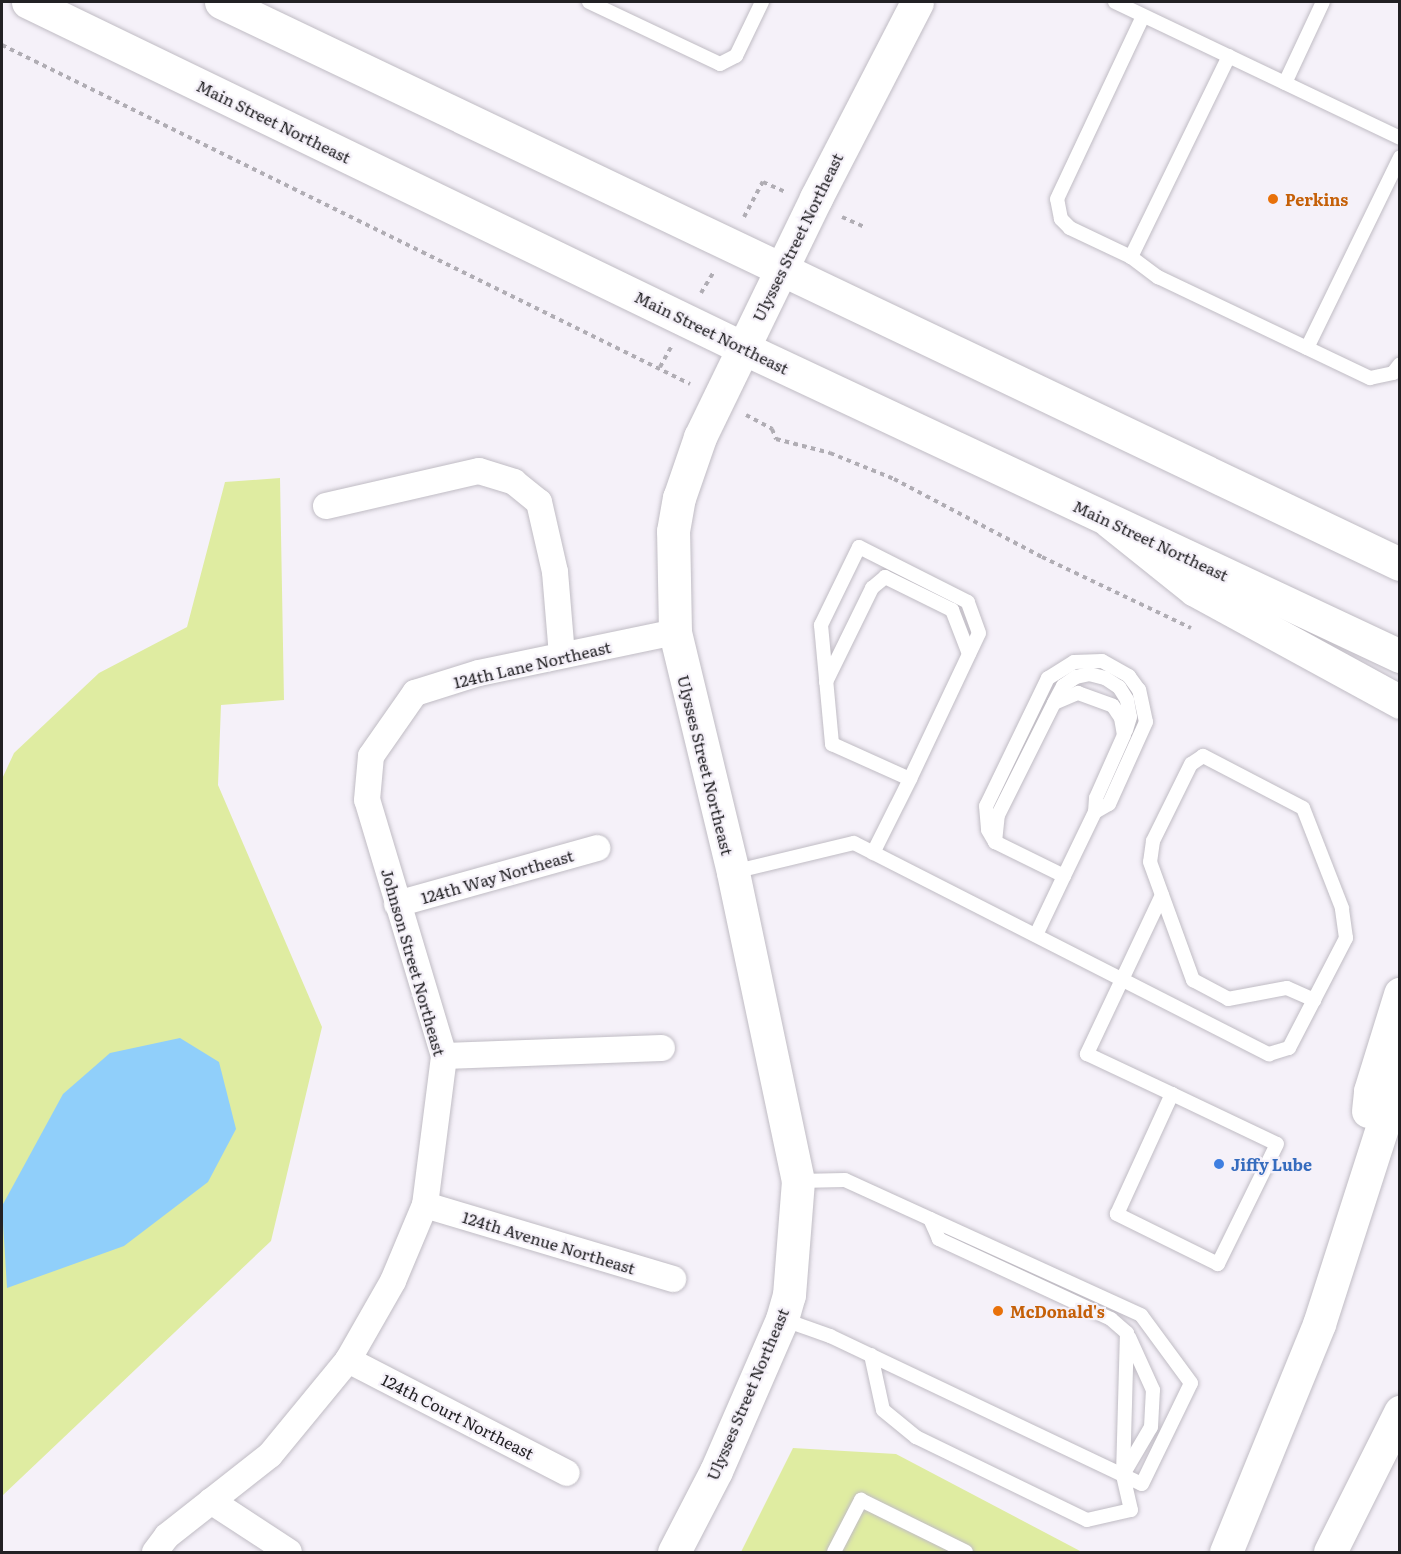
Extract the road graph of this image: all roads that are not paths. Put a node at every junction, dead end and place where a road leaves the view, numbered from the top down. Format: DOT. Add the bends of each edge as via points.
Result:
graph roads {
  1 [pos="28,2"];
  2 [pos="221,2"];
  3 [pos="589,2"];
  4 [pos="762,2"];
  5 [pos="916,2"];
  6 [pos="1114,2"];
  7 [pos="1323,2"];
  8 [pos="1143,16"];
  9 [pos="1229,56"];
  10 [pos="1285,83"];
  11 [pos="1400,138"];
  12 [pos="1400,157"];
  13 [pos="1131,257"];
  14 [pos="780,272"];
  15 [pos="743,348"];
  16 [pos="1307,348"];
  17 [pos="1400,364"];
  18 [pos="326,506"];
  19 [pos="1109,521"];
  20 [pos="1400,564"];
  21 [pos="675,632"];
  22 [pos="1388,651"];
  23 [pos="969,654"];
  24 [pos="562,656"];
  25 [pos="826,682"];
  26 [pos="1400,702"];
  27 [pos="1054,703"];
  28 [pos="1124,735"];
  29 [pos="380,743"];
  30 [pos="910,779"];
  31 [pos="1095,812"];
  32 [pos="995,842"];
  33 [pos="597,848"];
  34 [pos="873,853"];
  35 [pos="733,872"];
  36 [pos="1064,876"];
  37 [pos="1162,895"];
  38 [pos="397,904"];
  39 [pos="1036,935"];
  40 [pos="1122,979"];
  41 [pos="1400,994"];
  42 [pos="1314,1000"];
  43 [pos="663,1048"];
  44 [pos="444,1056"];
  45 [pos="1400,1071"];
  46 [pos="1172,1094"];
  47 [pos="798,1181"];
  48 [pos="1361,1190"];
  49 [pos="425,1205"];
  50 [pos="930,1218"];
  51 [pos="673,1279"];
  52 [pos="782,1319"];
  53 [pos="1127,1334"];
  54 [pos="871,1355"];
  55 [pos="348,1360"];
  56 [pos="1400,1412"];
  57 [pos="567,1473"];
  58 [pos="1123,1475"];
  59 [pos="211,1501"];
  60 [pos="938,1546"];
  61 [pos="155,1552"];
  62 [pos="289,1552"];
  63 [pos="674,1552"];
  64 [pos="834,1552"];
  65 [pos="966,1552"];
  66 [pos="1226,1552"];
  67 [pos="1330,1552"];
  1 -- 15 [label="main road, Main Street Northeast"];
  2 -- 14 [label="main road"];
  3 -- 4 [label="lane" via="720,64 736,56"];
  5 -- 14 [label="main road, Ulysses Street Northeast"];
  6 -- 8 [label="lane"];
  7 -- 10 [label="lane"];
  8 -- 9 [label="lane"];
  8 -- 13 [label="lane" via="1057,199 1061,219 1070,228"];
  9 -- 10 [label="lane"];
  9 -- 13 [label="lane"];
  10 -- 11 [label="lane"];
  12 -- 16 [label="lane"];
  13 -- 16 [label="lane" via="1158,277"];
  14 -- 15 [label="main road, Ulysses Street Northeast"];
  14 -- 20 [label="main road"];
  15 -- 19 [label="main road, Main Street Northeast"];
  15 -- 21 [label="main road, Ulysses Street Northeast" via="700,437 679,498 672,554"];
  16 -- 17 [label="lane" via="1370,378 1393,373"];
  18 -- 24 [label="street" via="479,471 514,483 539,502 555,572"];
  19 -- 22 [label="main road, Main Street Northeast"];
  19 -- 26 [label="main road" via="1195,590"];
  21 -- 24 [label="street, 124th Lane Northeast"];
  21 -- 35 [label="main road, Ulysses Street Northeast"];
  23 -- 25 [label="lane" via="952,610 885,577 872,588"];
  23 -- 25 [label="lane" via="979,633 968,602 859,547 820,625"];
  23 -- 30 [label="lane"];
  24 -- 29 [label="street, 124th Lane Northeast" via="479,673 415,693"];
  25 -- 30 [label="lane" via="832,744"];
  27 -- 28 [label="lane" via="1078,693 1100,698 1113,706 1121,718"];
  27 -- 28 [label="lane" via="1063,686 1076,677 1089,674 1106,678 1119,687 1127,700 1130,717"];
  27 -- 32 [label="lane" via="998,815"];
  28 -- 31 [label="lane" via="1096,798"];
  29 -- 38 [label="street, Johnson Street Northeast" via="371,756 367,800"];
  30 -- 34 [label="lane"];
  31 -- 32 [label="lane" via="1109,804 1141,738 1145,705 1129,676 1116,666 1088,660 1060,668 1040,690 986,806 988,830"];
  31 -- 36 [label="lane"];
  32 -- 36 [label="lane"];
  33 -- 38 [label="street, 124th Way Northeast"];
  34 -- 35 [label="lane" via="854,843"];
  34 -- 39 [label="lane"];
  35 -- 47 [label="main road, Ulysses Street Northeast"];
  36 -- 39 [label="lane"];
  37 -- 40 [label="lane"];
  37 -- 42 [label="lane" via="1193,980 1228,999 1287,988"];
  37 -- 42 [label="lane" via="1150,862 1153,841 1191,764 1203,756 1303,808 1342,908 1346,938"];
  38 -- 44 [label="street, Johnson Street Northeast"];
  39 -- 40 [label="lane"];
  40 -- 42 [label="lane" via="1269,1054 1289,1048"];
  40 -- 46 [label="lane" via="1087,1054"];
  41 -- 48 [label="main road" via="1370,1091"];
  43 -- 44 [label="street"];
  44 -- 49 [label="street, Johnson Street Northeast"];
  45 -- 48 [label="main road"];
  46 -- 46 [label="lane" via="1277,1144 1218,1264 1117,1214"];
  47 -- 50 [label="lane" via="845,1180"];
  47 -- 52 [label="main road, Ulysses Street Northeast" via="789,1295"];
  48 -- 66 [label="main road" via="1319,1324"];
  49 -- 51 [label="street, 124th Avenue Northeast"];
  49 -- 55 [label="street, Johnson Street Northeast" via="393,1281"];
  50 -- 53 [label="lane" via="939,1239 1111,1319"];
  50 -- 58 [label="lane" via="1142,1315 1191,1383 1142,1484"];
  52 -- 54 [label="lane"];
  52 -- 63 [label="main road, Ulysses Street Northeast" via="716,1471"];
  53 -- 58 [label="lane"];
  53 -- 58 [label="lane" via="1153,1390 1151,1427"];
  54 -- 58 [label="lane"];
  54 -- 58 [label="lane" via="883,1410 916,1437 1088,1520 1131,1510"];
  55 -- 57 [label="street, 124th Court Northeast"];
  55 -- 59 [label="street, Johnson Street Northeast" via="270,1455"];
  56 -- 67 [label="main road"];
  59 -- 61 [label="street, Johnson Street Northeast" via="167,1536"];
  59 -- 62 [label="street"];
  60 -- 64 [label="lane" via="861,1500"];
  60 -- 65 [label="lane"];
}
